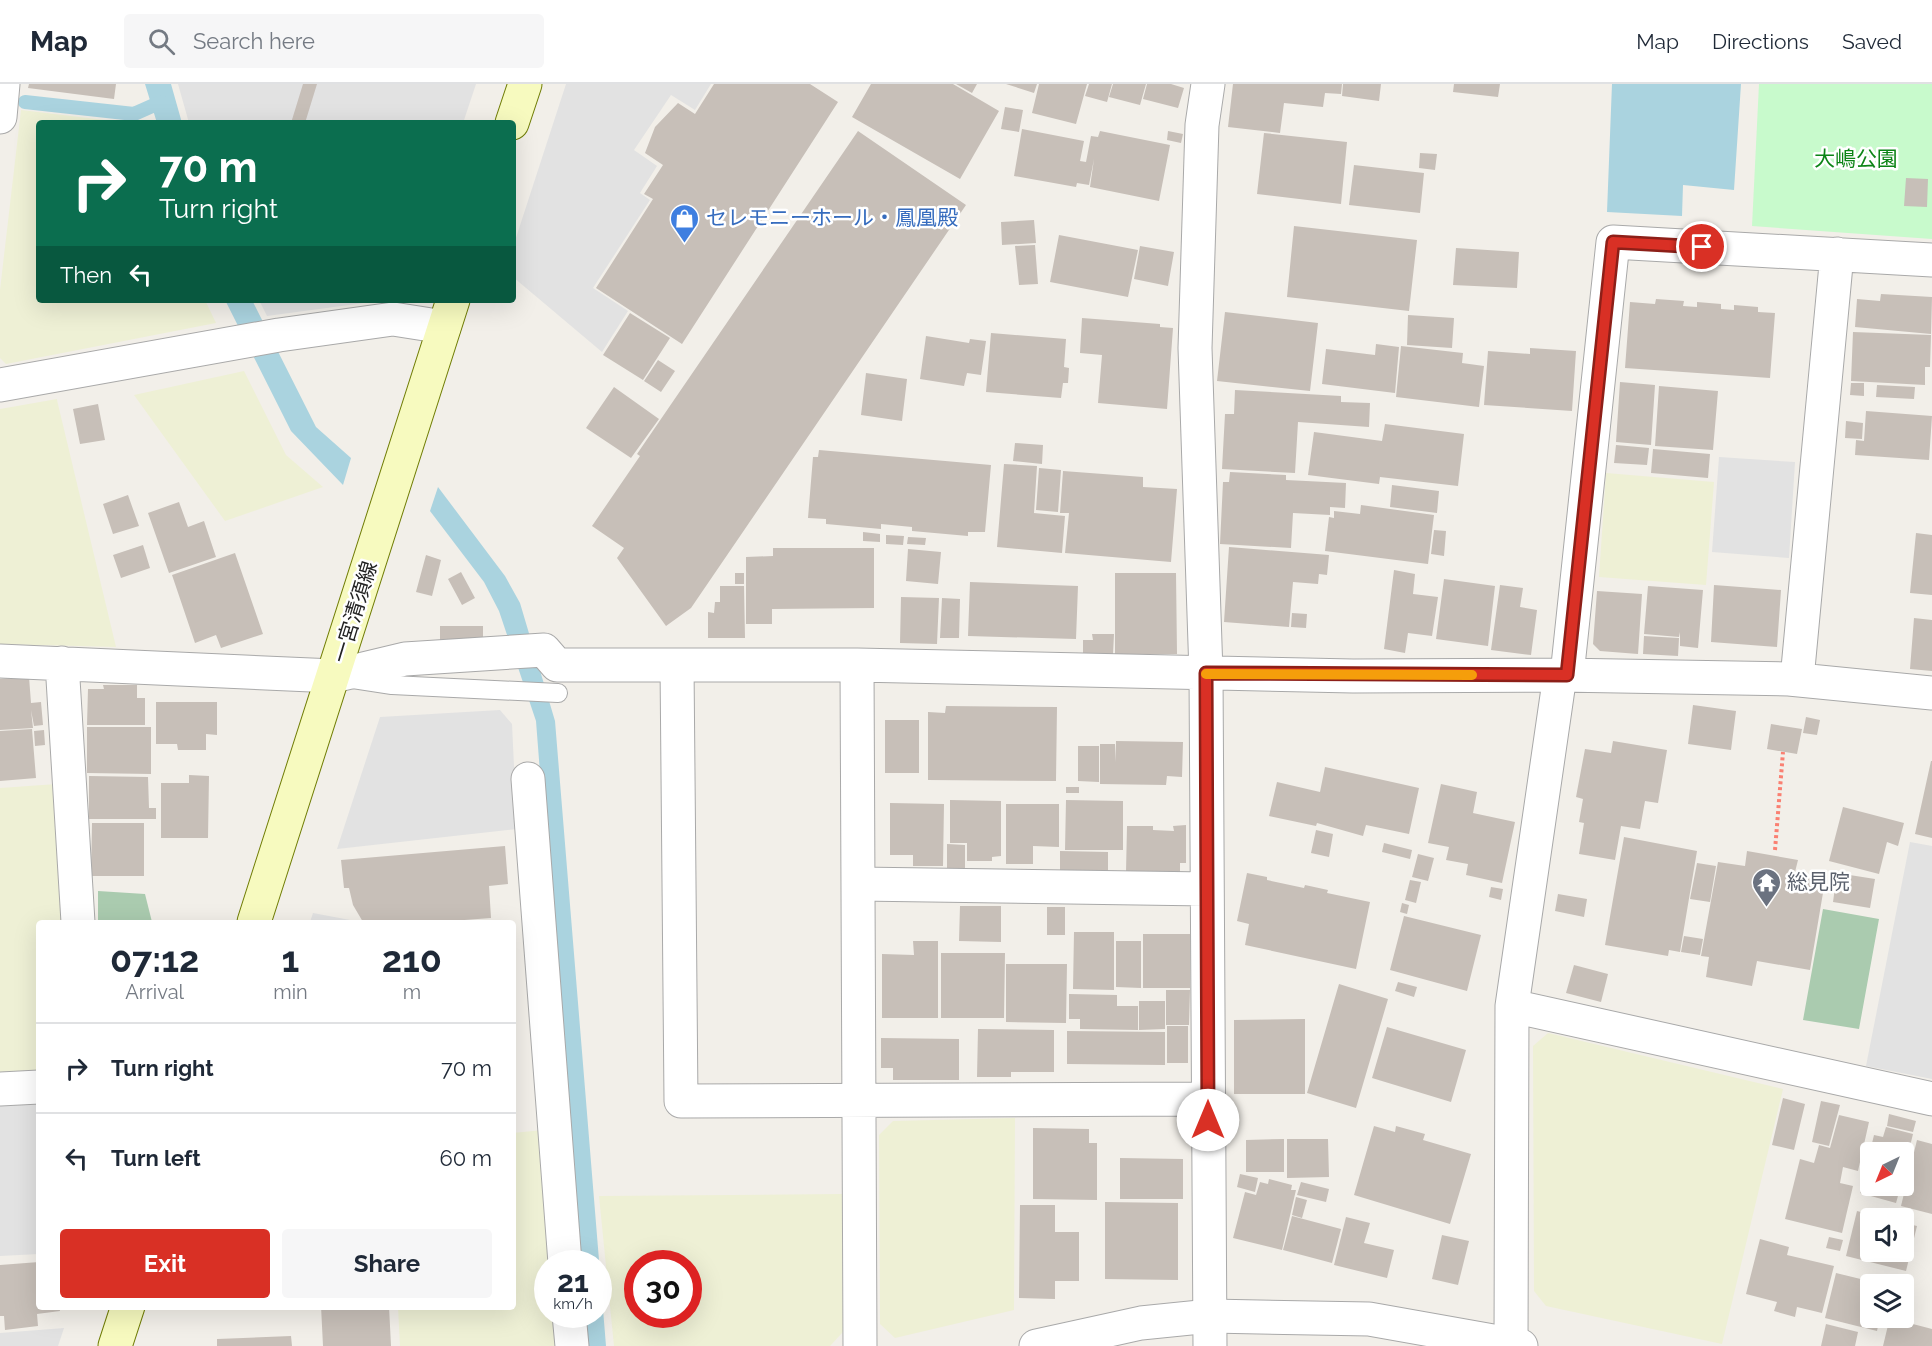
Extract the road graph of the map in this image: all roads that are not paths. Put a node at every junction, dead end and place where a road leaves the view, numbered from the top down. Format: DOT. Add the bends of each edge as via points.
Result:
graph roads {
  1 [pos="3,84"];
  2 [pos="525,84"];
  3 [pos="1208,84"];
  4 [pos="0,117"];
  5 [pos="513,120"];
  6 [pos="1836,254"];
  7 [pos="1932,260"];
  8 [pos="449,313"];
  9 [pos="0,385"];
  10 [pos="0,662"];
  11 [pos="62,663"];
  12 [pos="677,665"];
  13 [pos="857,665"];
  14 [pos="1206,673"];
  15 [pos="1564,675"];
  16 [pos="334,676"];
  17 [pos="1797,679"];
  18 [pos="558,693"];
  19 [pos="1932,693"];
  20 [pos="528,779"];
  21 [pos="858,884"];
  22 [pos="1207,889"];
  23 [pos="78,920"];
  24 [pos="255,920"];
  25 [pos="1512,1006"];
  26 [pos="36,1087"];
  27 [pos="0,1089"];
  28 [pos="1208,1098"];
  29 [pos="859,1099"];
  30 [pos="1932,1099"];
  31 [pos="564,1250"];
  32 [pos="127,1310"];
  33 [pos="570,1328"];
  34 [pos="1210,1331"];
  35 [pos="1514,1345"];
  36 [pos="115,1346"];
  37 [pos="572,1346"];
  38 [pos="860,1346"];
  39 [pos="1035,1346"];
  1 -- 4 [label="street"];
  2 -- 5 [label="main road"];
  3 -- 14 [label="street" via="1202,125 1195,348"];
  6 -- 7 [label="street"];
  6 -- 15 [label="street" via="1613,242"];
  6 -- 17 [label="street"];
  8 -- 9 [label="street" via="279,335"];
  8 -- 16 [label="main road, 一宮清須線"];
  10 -- 11 [label="street"];
  11 -- 16 [label="street"];
  11 -- 23 [label="street"];
  12 -- 13 [label="street"];
  12 -- 16 [label="street" via="557,665 544,650 405,659"];
  12 -- 29 [label="street" via="681,1101"];
  13 -- 14 [label="street"];
  13 -- 21 [label="street"];
  14 -- 15 [label="street"];
  14 -- 22 [label="street"];
  15 -- 17 [label="street"];
  15 -- 25 [label="street"];
  16 -- 18 [label="lane" via="392,685"];
  16 -- 24 [label="main road, 一宮清須線"];
  17 -- 19 [label="street"];
  20 -- 31 [label="street"];
  21 -- 22 [label="street"];
  21 -- 29 [label="street"];
  22 -- 28 [label="street"];
  25 -- 30 [label="street"];
  25 -- 35 [label="street"];
  26 -- 27 [label="street"];
  28 -- 29 [label="street"];
  28 -- 34 [label="street"];
  29 -- 38 [label="street"];
  32 -- 36 [label="main road"];
  33 -- 37 [label="street"];
  34 -- 35 [label="street" via="1369,1319"];
  34 -- 39 [label="street" via="1141,1323"];
}
